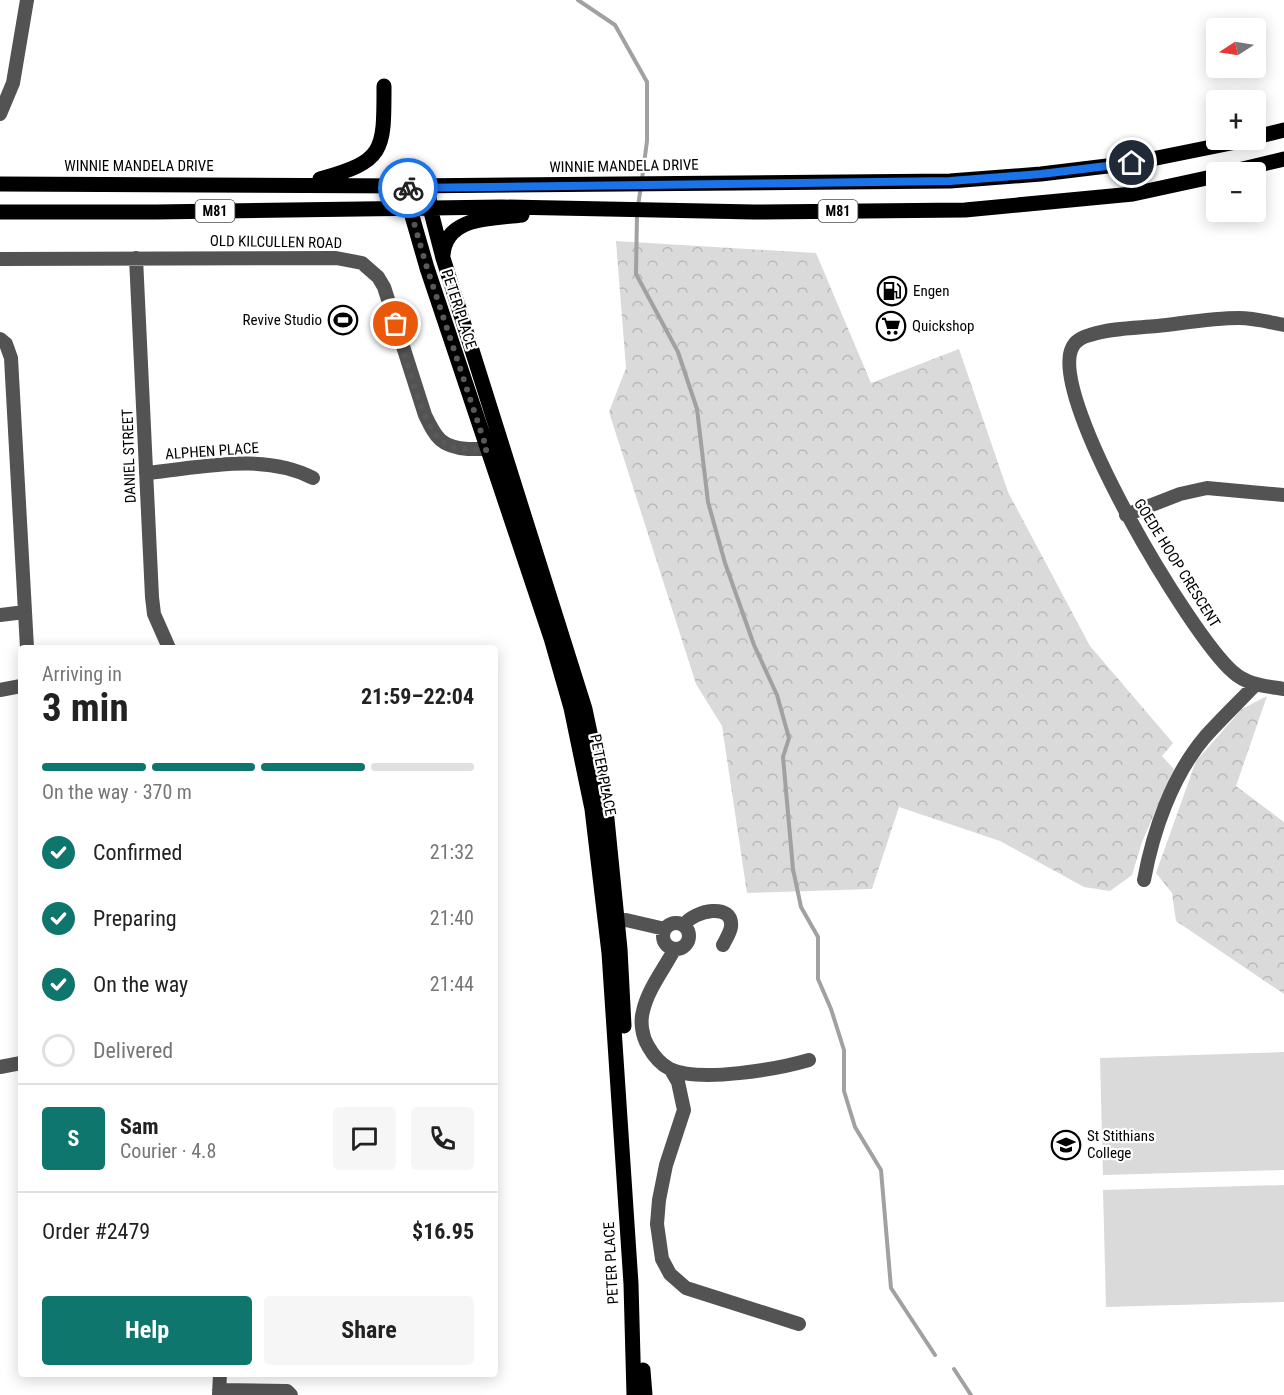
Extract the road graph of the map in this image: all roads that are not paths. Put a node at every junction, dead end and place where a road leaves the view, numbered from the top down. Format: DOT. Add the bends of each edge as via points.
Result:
graph roads {
  1 [pos="27,0"];
  2 [pos="384,86"];
  3 [pos="0,114"];
  4 [pos="1284,130"];
  5 [pos="1266,134"];
  6 [pos="1206,148"];
  7 [pos="1284,159"];
  8 [pos="1266,163"];
  9 [pos="1206,178"];
  10 [pos="0,184"];
  11 [pos="302,184"];
  12 [pos="408,186"];
  13 [pos="428,186"];
  14 [pos="430,208"];
  15 [pos="410,209"];
  16 [pos="560,209"];
  17 [pos="0,212"];
  18 [pos="136,258"];
  19 [pos="443,258"];
  20 [pos="0,259"];
  21 [pos="1284,325"];
  22 [pos="0,339"];
  23 [pos="494,447"];
  24 [pos="146,473"];
  25 [pos="313,478"];
  26 [pos="1284,495"];
  27 [pos="1126,515"];
  28 [pos="25,612"];
  29 [pos="0,615"];
  30 [pos="27,645"];
  31 [pos="168,645"];
  32 [pos="1256,684"];
  33 [pos="18,687"];
  34 [pos="1284,688"];
  35 [pos="0,690"];
  36 [pos="1144,880"];
  37 [pos="612,920"];
  38 [pos="684,925"];
  39 [pos="665,929"];
  40 [pos="723,945"];
  41 [pos="674,950"];
  42 [pos="809,1059"];
  43 [pos="18,1064"];
  44 [pos="0,1067"];
  45 [pos="671,1070"];
  46 [pos="697,1074"];
  47 [pos="683,1100"];
  48 [pos="799,1324"];
  49 [pos="220,1377"];
  50 [pos="219,1392"];
  51 [pos="291,1395"];
  52 [pos="634,1395"];
  53 [pos="645,1395"];
  1 -- 3 [label="street" via="13,84"];
  2 -- 11 [label="main road" via="384,131 368,162"];
  4 -- 5 [label="main road"];
  6 -- 13 [label="main road, WINNIE MANDELA DRIVE / M81" via="1132,163 961,180"];
  7 -- 8 [label="main road"];
  9 -- 16 [label="main road, M81" via="1133,194 965,210"];
  10 -- 11 [label="main road, WINNIE MANDELA DRIVE / M81"];
  11 -- 12 [label="main road, WINNIE MANDELA DRIVE / M81"];
  12 -- 13 [label="main road, WINNIE MANDELA DRIVE / M81"];
  12 -- 15 [label="main road, PETER PLACE"];
  13 -- 14 [label="main road, PETER PLACE"];
  14 -- 15 [label="main road, M81"];
  14 -- 16 [label="main road, M81"];
  14 -- 19 [label="main road, PETER PLACE"];
  15 -- 17 [label="main road, M81"];
  15 -- 23 [label="main road, PETER PLACE" via="430,280"];
  16 -- 19 [label="main road" via="460,225 448,236"];
  18 -- 20 [label="street, OLD KILCULLEN ROAD"];
  18 -- 23 [label="street, OLD KILCULLEN ROAD" via="336,258 362,263 384,287 434,434 449,446"];
  18 -- 24 [label="street, DANIEL STREET"];
  19 -- 23 [label="main road, PETER PLACE"];
  21 -- 27 [label="street, GOEDE HOOP CRESCENT" via="1231,319 1102,332 1076,342 1071,348 1069,366 1077,405"];
  22 -- 28 [label="street" via="11,358"];
  23 -- 37 [label="main road, PETER PLACE" via="585,709 605,800"];
  24 -- 25 [label="street, ALPHEN PLACE" via="268,464 296,469"];
  24 -- 31 [label="street, DANIEL STREET" via="154,614"];
  26 -- 27 [label="street" via="1207,488"];
  27 -- 32 [label="street, GOEDE HOOP CRESCENT" via="1216,655 1241,678"];
  28 -- 29 [label="street"];
  28 -- 30 [label="street"];
  32 -- 34 [label="street, GOEDE HOOP CRESCENT"];
  32 -- 36 [label="street" via="1205,737 1184,767 1159,823"];
  33 -- 35 [label="street"];
  37 -- 39 [label="street"];
  37 -- 52 [label="main road, PETER PLACE"];
  37 -- 53 [label="main road, PETER PLACE"];
  38 -- 39 [label="street" via="674,923"];
  38 -- 40 [label="street" via="700,912 725,914 731,927"];
  38 -- 41 [label="street" via="690,934 689,942"];
  39 -- 41 [label="street" via="664,942"];
  41 -- 45 [label="street" via="642,1011 646,1043 656,1059"];
  42 -- 46 [label="street" via="768,1070"];
  43 -- 44 [label="street"];
  45 -- 46 [label="street"];
  45 -- 47 [label="street"];
  46 -- 47 [label="street"];
  47 -- 48 [label="street" via="682,1119 659,1200 657,1224 662,1259 670,1274 686,1288"];
  49 -- 50 [label="street"];
  50 -- 51 [label="street" via="287,1391"];
}
